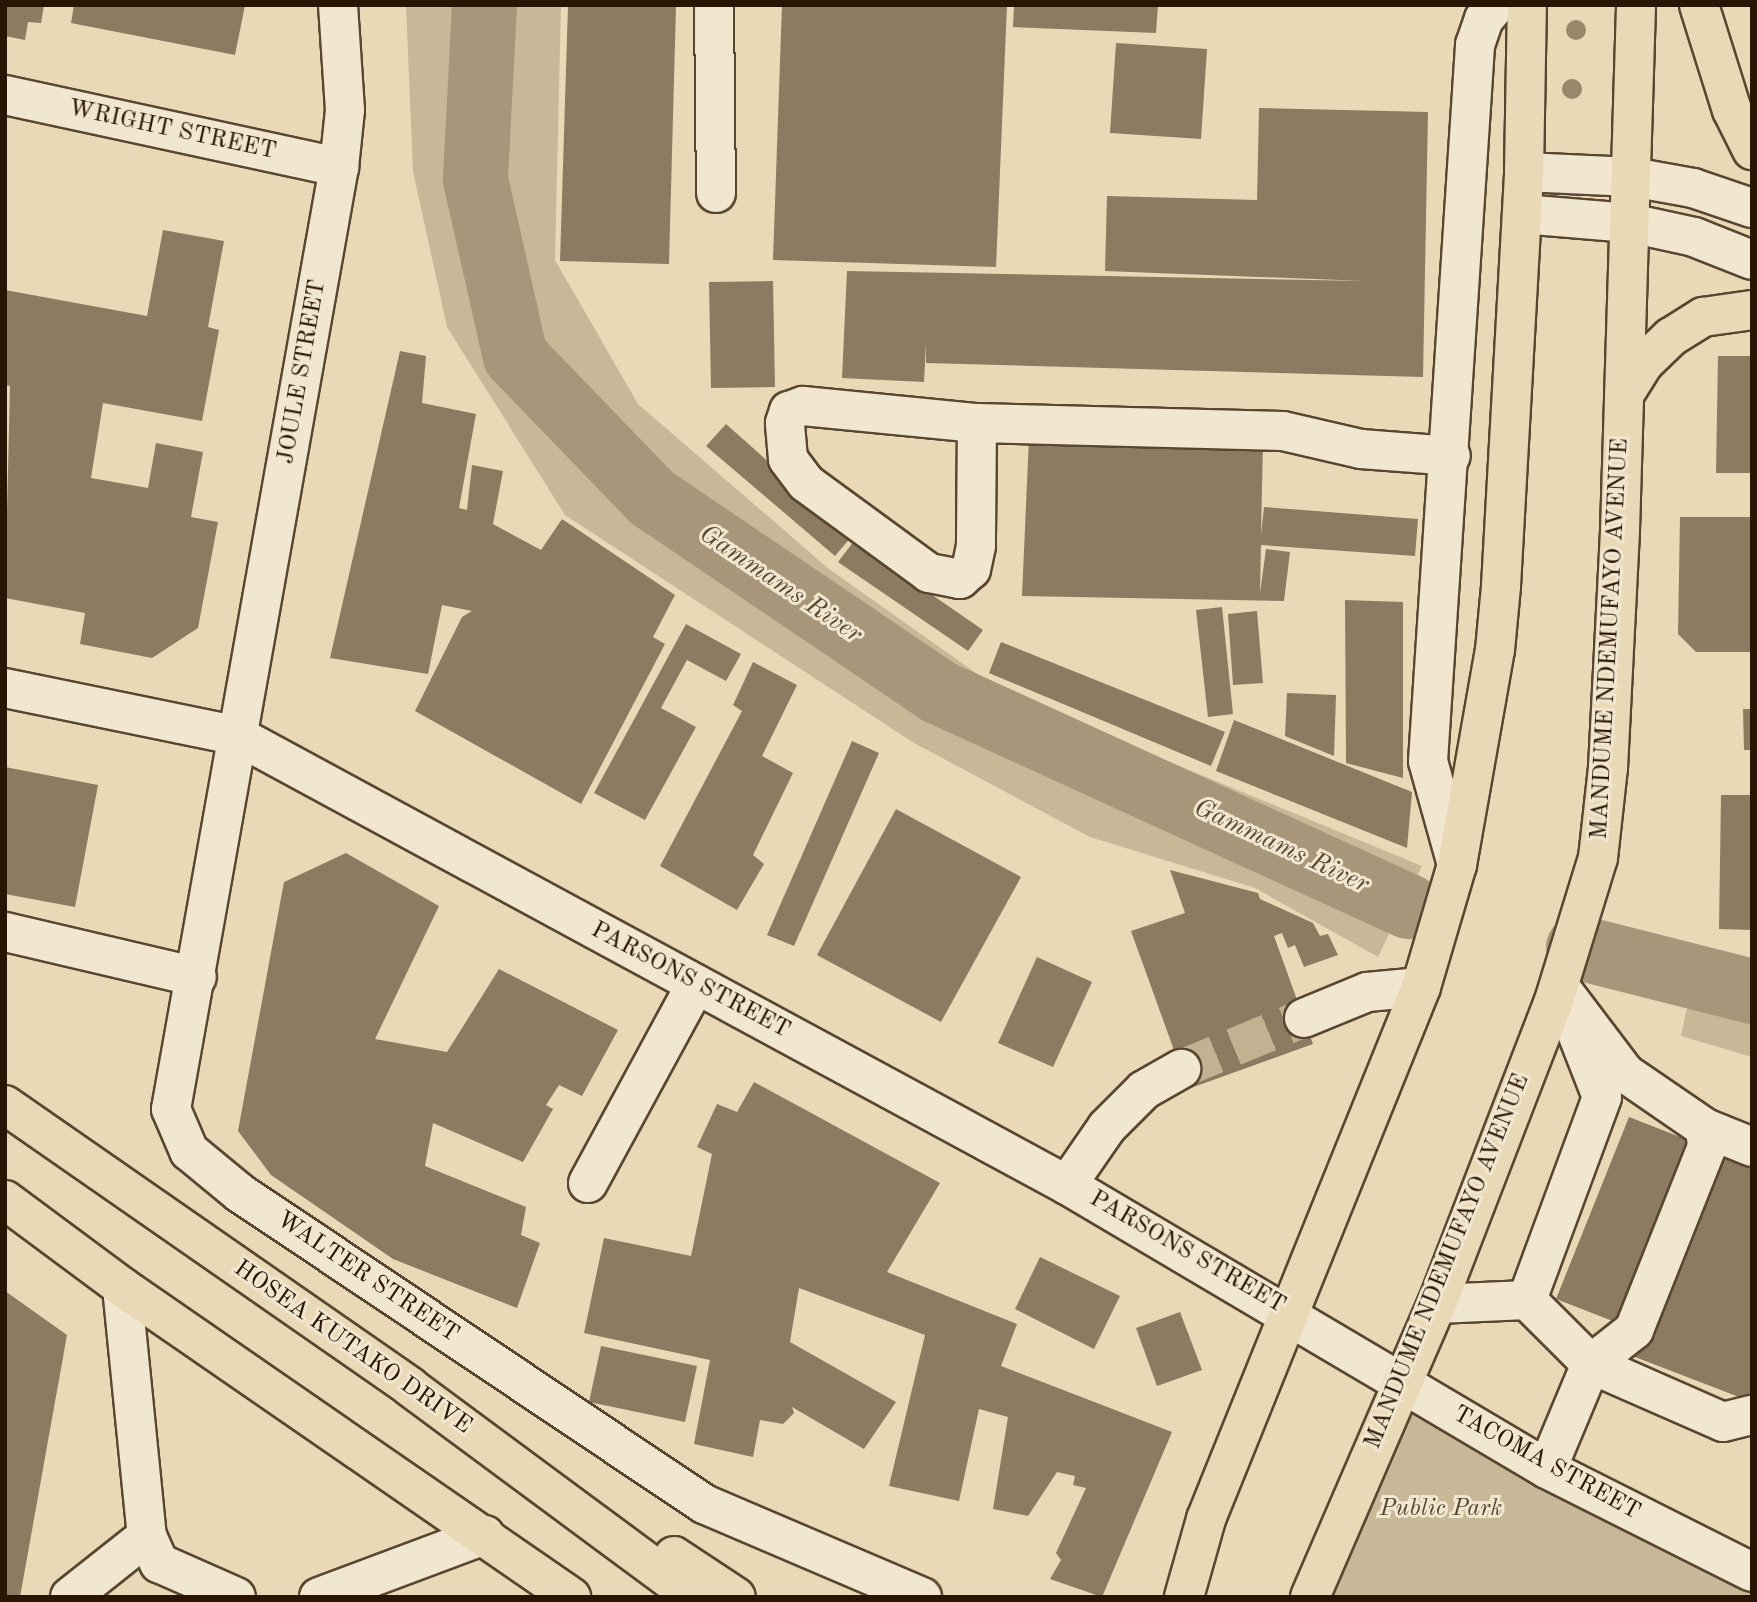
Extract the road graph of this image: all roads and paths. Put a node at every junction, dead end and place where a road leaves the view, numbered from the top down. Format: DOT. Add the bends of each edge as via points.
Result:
graph roads {
  1 [pos="338,5"];
  2 [pos="714,5"];
  3 [pos="1496,5"];
  4 [pos="1527,5"];
  5 [pos="1636,5"];
  6 [pos="1699,5"];
  7 [pos="1716,5"];
  8 [pos="1716,66"];
  9 [pos="5,95"];
  10 [pos="1752,150"];
  11 [pos="339,167"];
  12 [pos="1524,172"];
  13 [pos="1632,177"];
  14 [pos="716,193"];
  15 [pos="1752,208"];
  16 [pos="1522,214"];
  17 [pos="1630,223"];
  18 [pos="1752,260"];
  19 [pos="1752,310"];
  20 [pos="1623,395"];
  21 [pos="977,424"];
  22 [pos="1451,456"];
  23 [pos="5,688"];
  24 [pos="238,736"];
  25 [pos="1457,865"];
  26 [pos="5,932"];
  27 [pos="197,977"];
  28 [pos="696,984"];
  29 [pos="1421,987"];
  30 [pos="1560,987"];
  31 [pos="1304,1018"];
  32 [pos="1181,1069"];
  33 [pos="5,1105"];
  34 [pos="1705,1128"];
  35 [pos="1752,1147"];
  36 [pos="588,1183"];
  37 [pos="1068,1185"];
  38 [pos="5,1200"];
  39 [pos="122,1287"];
  40 [pos="1527,1300"];
  41 [pos="1437,1304"];
  42 [pos="1292,1314"];
  43 [pos="1346,1347"];
  44 [pos="1591,1364"];
  45 [pos="1399,1381"];
  46 [pos="410,1387"];
  47 [pos="1752,1415"];
  48 [pos="1547,1469"];
  49 [pos="1206,1519"];
  50 [pos="485,1535"];
  51 [pos="147,1536"];
  52 [pos="1752,1572"];
  53 [pos="71,1597"];
  54 [pos="236,1597"];
  55 [pos="319,1597"];
  56 [pos="571,1597"];
  57 [pos="694,1597"];
  58 [pos="736,1597"];
  59 [pos="922,1597"];
  60 [pos="1160,1597"];
  61 [pos="1184,1597"];
  62 [pos="1310,1597"];
  1 -- 11 [label="street, JOULE STREET" via="345,110"];
  2 -- 14 [label="street"];
  3 -- 22 [label="street" via="1484,19 1475,45"];
  4 -- 12 [label="main road"];
  5 -- 13 [label="main road, MANDUME NDEMUFAYO AVENUE"];
  6 -- 8 [label="main road"];
  7 -- 8 [label="main road"];
  8 -- 10 [label="main road"];
  9 -- 11 [label="street, WRIGHT STREET"];
  11 -- 24 [label="street, JOULE STREET"];
  12 -- 13 [label="street"];
  12 -- 16 [label="main road"];
  13 -- 15 [label="street" via="1693,188"];
  13 -- 17 [label="main road, MANDUME NDEMUFAYO AVENUE"];
  16 -- 17 [label="street"];
  16 -- 25 [label="main road" via="1495,650"];
  17 -- 18 [label="street" via="1694,237"];
  17 -- 20 [label="main road, MANDUME NDEMUFAYO AVENUE"];
  19 -- 20 [label="main road" via="1703,317 1671,337"];
  20 -- 30 [label="main road, MANDUME NDEMUFAYO AVENUE" via="1608,768 1598,858"];
  21 -- 21 [label="street" via="803,406 789,411 785,423 788,459 806,484 929,573 960,579 971,569 976,546"];
  21 -- 22 [label="street" via="1283,431 1361,449"];
  22 -- 25 [label="street" via="1428,761"];
  23 -- 24 [label="street, PARSONS STREET"];
  24 -- 27 [label="street, WALTER STREET"];
  24 -- 28 [label="street, PARSONS STREET"];
  25 -- 29 [label="main road"];
  26 -- 27 [label="street"];
  27 -- 59 [label="street, WALTER STREET" via="171,1109 189,1151 240,1193 704,1504"];
  28 -- 36 [label="street"];
  28 -- 37 [label="street, PARSONS STREET"];
  29 -- 31 [label="street" via="1367,992"];
  29 -- 42 [label="main road"];
  30 -- 34 [label="street" via="1625,1073"];
  30 -- 40 [label="street" via="1602,1097"];
  30 -- 41 [label="main road, MANDUME NDEMUFAYO AVENUE"];
  32 -- 37 [label="street" via="1144,1090 1116,1118"];
  33 -- 46 [label="main road, HOSEA KUTAKO DRIVE"];
  34 -- 35 [label="street"];
  34 -- 44 [label="street" via="1707,1147 1634,1330"];
  37 -- 42 [label="street, PARSONS STREET"];
  38 -- 39 [label="main road"];
  39 -- 50 [label="main road"];
  39 -- 51 [label="street"];
  40 -- 41 [label="street"];
  40 -- 44 [label="street"];
  41 -- 45 [label="main road, MANDUME NDEMUFAYO AVENUE"];
  42 -- 43 [label="street, PARSONS STREET"];
  42 -- 49 [label="main road"];
  43 -- 45 [label="street, TACOMA STREET"];
  44 -- 47 [label="street" via="1723,1422"];
  44 -- 48 [label="street"];
  45 -- 48 [label="street, TACOMA STREET"];
  45 -- 62 [label="main road, MANDUME NDEMUFAYO AVENUE"];
  46 -- 57 [label="main road, HOSEA KUTAKO DRIVE"];
  46 -- 58 [label="main road"];
  48 -- 52 [label="street, TACOMA STREET"];
  49 -- 60 [label="main road"];
  49 -- 61 [label="main road"];
  50 -- 55 [label="street"];
  50 -- 56 [label="main road"];
  51 -- 53 [label="street"];
  51 -- 54 [label="street" via="159,1563"];
}
